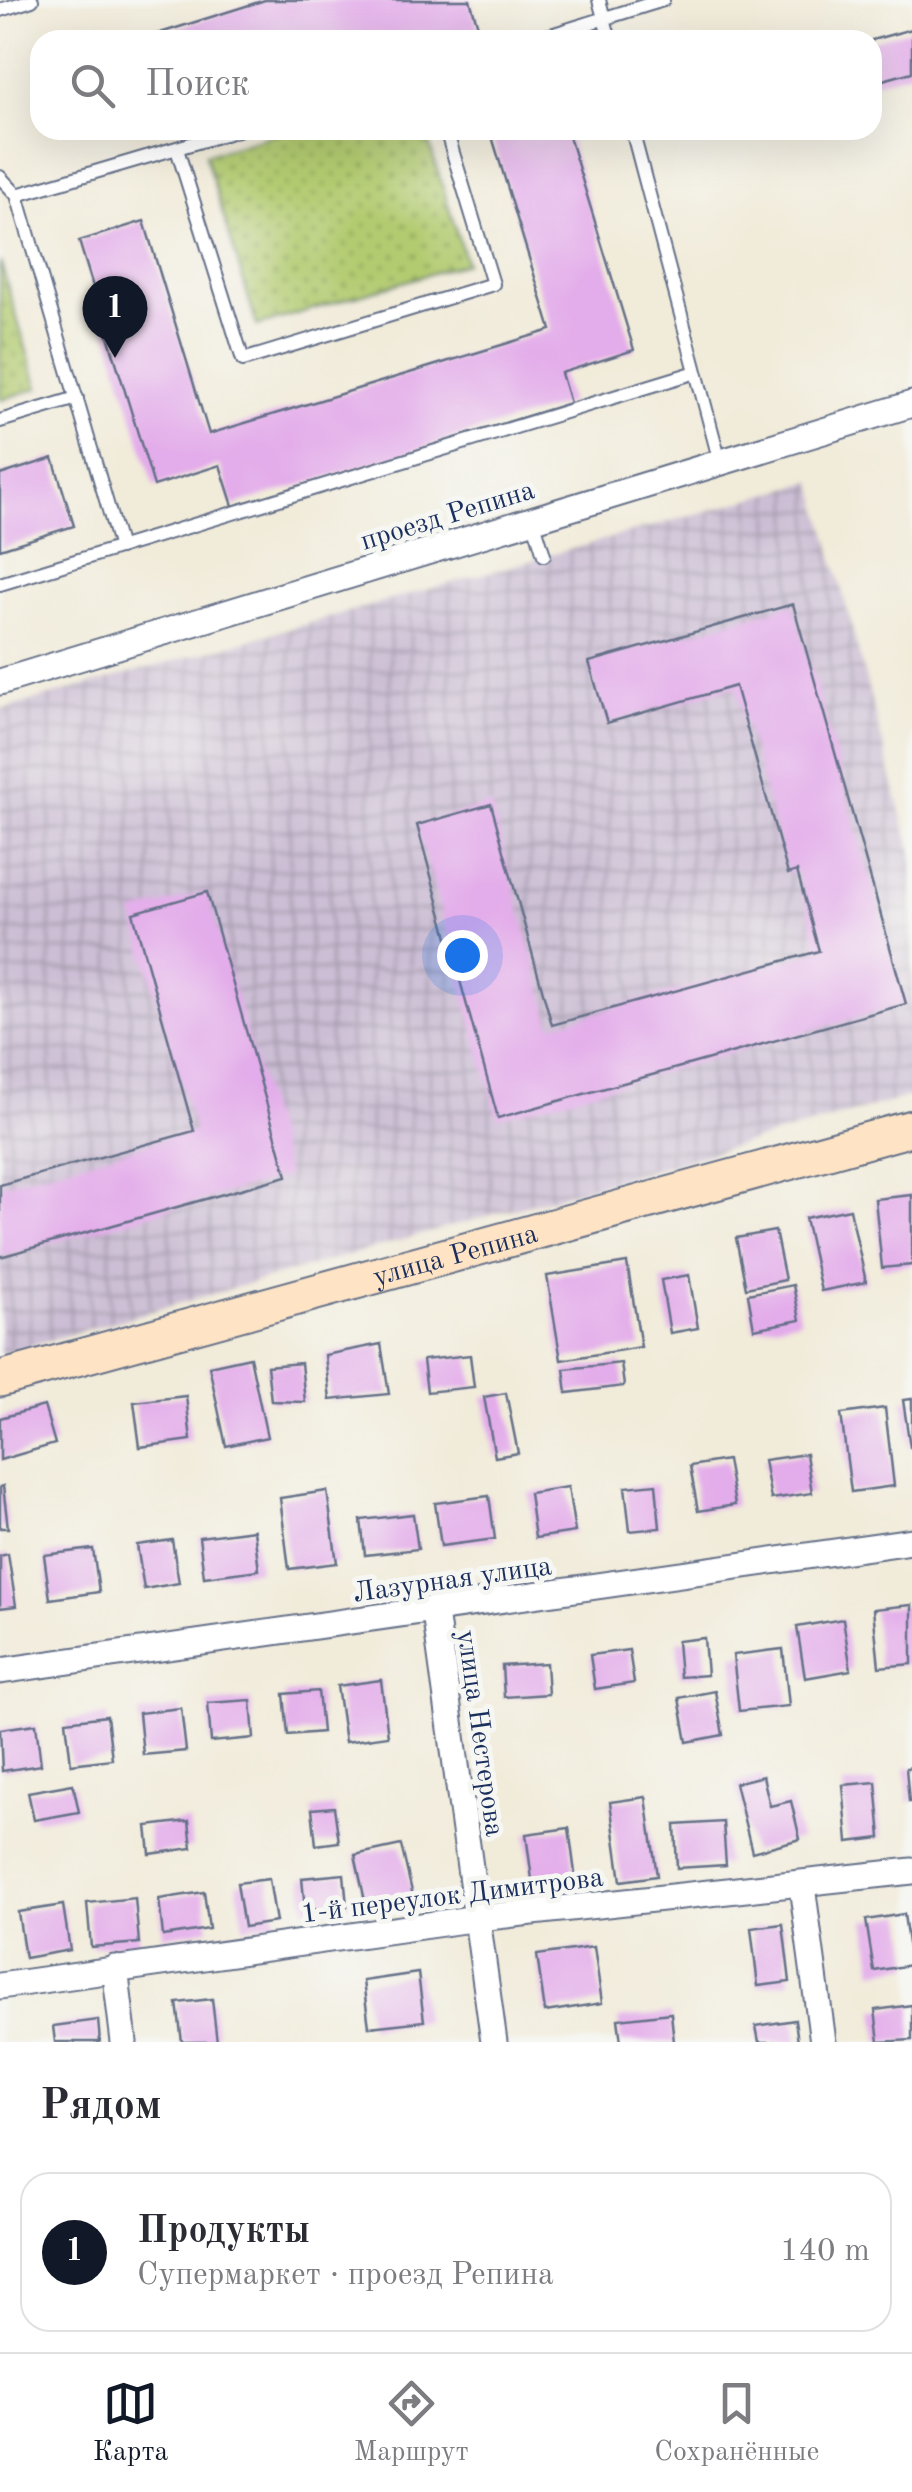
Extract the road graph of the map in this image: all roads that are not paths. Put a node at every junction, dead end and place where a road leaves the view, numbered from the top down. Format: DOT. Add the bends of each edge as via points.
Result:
graph roads {
  1 [pos="32,0"];
  2 [pos="598,0"];
  3 [pos="663,0"];
  4 [pos="0,10"];
  5 [pos="605,20"];
  6 [pos="570,30"];
  7 [pos="608,30"];
  8 [pos="206,140"];
  9 [pos="449,140"];
  10 [pos="635,140"];
  11 [pos="177,149"];
  12 [pos="0,177"];
  13 [pos="17,195"];
  14 [pos="694,373"];
  15 [pos="77,398"];
  16 [pos="912,404"];
  17 [pos="0,422"];
  18 [pos="720,462"];
  19 [pos="533,519"];
  20 [pos="120,548"];
  21 [pos="544,555"];
  22 [pos="0,584"];
  23 [pos="0,682"];
  24 [pos="912,1128"];
  25 [pos="0,1379"];
  26 [pos="912,1541"];
  27 [pos="435,1612"];
  28 [pos="0,1671"];
  29 [pos="912,1872"];
  30 [pos="802,1886"];
  31 [pos="478,1918"];
  32 [pos="114,1968"];
  33 [pos="0,1986"];
  34 [pos="124,2042"];
  35 [pos="494,2042"];
  36 [pos="822,2042"];
  1 -- 4 [label="lane"];
  2 -- 5 [label="lane"];
  3 -- 5 [label="lane"];
  5 -- 6 [label="lane"];
  5 -- 7 [label="lane"];
  8 -- 11 [label="lane"];
  9 -- 11 [label="lane" via="493,284 243,360"];
  10 -- 14 [label="lane"];
  11 -- 13 [label="lane"];
  12 -- 13 [label="lane"];
  13 -- 15 [label="lane"];
  14 -- 18 [label="lane"];
  14 -- 20 [label="lane"];
  15 -- 17 [label="lane"];
  15 -- 20 [label="lane"];
  16 -- 18 [label="street, проезд Репина"];
  18 -- 19 [label="street, проезд Репина"];
  19 -- 21 [label="lane"];
  19 -- 23 [label="street, проезд Репина"];
  20 -- 22 [label="lane"];
  24 -- 25 [label="street, улица Репина"];
  26 -- 27 [label="street, Лазурная улица"];
  27 -- 28 [label="street, Лазурная улица"];
  27 -- 31 [label="street, улица Нестерова"];
  29 -- 30 [label="street, 1-й переулок Димитрова"];
  30 -- 31 [label="street, 1-й переулок Димитрова"];
  30 -- 36 [label="street"];
  31 -- 32 [label="street, 1-й переулок Димитрова"];
  31 -- 35 [label="street, улица Нестерова"];
  32 -- 33 [label="street, 1-й переулок Димитрова"];
  32 -- 34 [label="street"];
}
